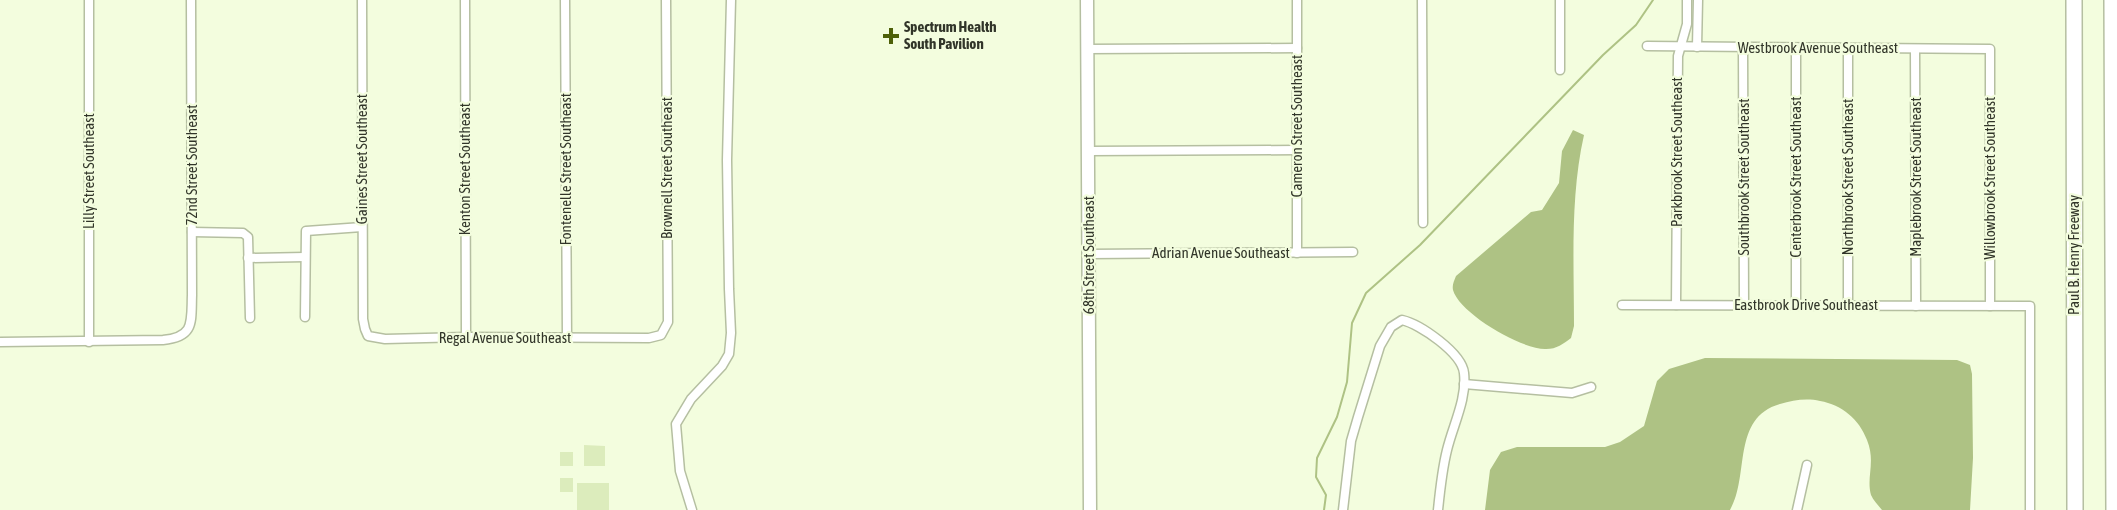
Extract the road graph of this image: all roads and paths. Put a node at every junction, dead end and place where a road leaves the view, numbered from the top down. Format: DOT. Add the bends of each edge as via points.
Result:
graph roads {
  1 [pos="89,0"];
  2 [pos="191,0"];
  3 [pos="362,0"];
  4 [pos="465,0"];
  5 [pos="565,0"];
  6 [pos="666,0"];
  7 [pos="731,0"];
  8 [pos="1087,0"];
  9 [pos="1297,0"];
  10 [pos="1422,0"];
  11 [pos="1560,0"];
  12 [pos="1687,0"];
  13 [pos="1698,0"];
  14 [pos="2074,0"];
  15 [pos="2112,0"];
  16 [pos="1647,46"];
  17 [pos="1680,46"];
  18 [pos="1697,47"];
  19 [pos="1297,48"];
  20 [pos="1743,48"];
  21 [pos="1796,48"];
  22 [pos="1087,49"];
  23 [pos="1848,49"];
  24 [pos="1916,49"];
  25 [pos="1990,50"];
  26 [pos="1560,70"];
  27 [pos="1297,150"];
  28 [pos="1089,151"];
  29 [pos="1423,223"];
  30 [pos="362,227"];
  31 [pos="192,232"];
  32 [pos="1353,252"];
  33 [pos="1297,253"];
  34 [pos="1089,254"];
  35 [pos="305,257"];
  36 [pos="248,258"];
  37 [pos="1622,305"];
  38 [pos="1676,305"];
  39 [pos="1744,305"];
  40 [pos="1796,305"];
  41 [pos="1848,306"];
  42 [pos="1916,306"];
  43 [pos="1990,306"];
  44 [pos="305,317"];
  45 [pos="249,318"];
  46 [pos="363,319"];
  47 [pos="661,335"];
  48 [pos="466,337"];
  49 [pos="567,338"];
  50 [pos="0,342"];
  51 [pos="89,342"];
  52 [pos="1464,384"];
  53 [pos="1591,387"];
  54 [pos="1807,465"];
  55 [pos="692,510"];
  56 [pos="1090,510"];
  57 [pos="1343,510"];
  58 [pos="1438,510"];
  59 [pos="1797,510"];
  60 [pos="2030,510"];
  61 [pos="2075,510"];
  62 [pos="2114,510"];
  1 -- 51 [label="street, Lilly Street Southeast"];
  2 -- 31 [label="street, 72nd Street Southeast"];
  3 -- 30 [label="street, Gaines Street Southeast"];
  4 -- 48 [label="street, Kenton Street Southeast"];
  5 -- 49 [label="street, Fontenelle Street Southeast"];
  6 -- 47 [label="street, Brownell Street Southeast" via="668,322"];
  7 -- 55 [label="street" via="727,160 731,333 729,354 722,366 691,399 676,424 680,471"];
  8 -- 22 [label="main road, 68th Street Southeast"];
  9 -- 19 [label="street, Cameron Street Southeast"];
  10 -- 29 [label="street"];
  11 -- 26 [label="street"];
  12 -- 17 [label="street, Parkbrook Street Southeast" via="1687,24"];
  13 -- 18 [label="street"];
  14 -- 61 [label="highway, Paul B. Henry Freeway"];
  15 -- 62 [label="highway"];
  16 -- 17 [label="street, Westbrook Avenue Southeast"];
  17 -- 18 [label="street, Westbrook Avenue Southeast"];
  17 -- 38 [label="street, Parkbrook Street Southeast"];
  18 -- 20 [label="street, Westbrook Avenue Southeast"];
  19 -- 22 [label="street"];
  19 -- 27 [label="street, Cameron Street Southeast"];
  20 -- 21 [label="street, Westbrook Avenue Southeast"];
  20 -- 39 [label="street, Southbrook Street Southeast"];
  21 -- 23 [label="street, Westbrook Avenue Southeast"];
  21 -- 40 [label="street, Centerbrook Street Southeast"];
  22 -- 28 [label="main road, 68th Street Southeast"];
  23 -- 24 [label="street, Westbrook Avenue Southeast"];
  23 -- 41 [label="street, Northbrook Street Southeast"];
  24 -- 25 [label="street, Westbrook Avenue Southeast"];
  24 -- 42 [label="street, Maplebrook Street Southeast"];
  25 -- 43 [label="street, Willowbrook Street Southeast"];
  27 -- 28 [label="street"];
  27 -- 33 [label="street, Cameron Street Southeast"];
  28 -- 34 [label="main road, 68th Street Southeast"];
  30 -- 35 [label="street" via="306,231"];
  30 -- 46 [label="street, Gaines Street Southeast"];
  31 -- 36 [label="street" via="243,233 248,237"];
  31 -- 51 [label="street, 72nd Street Southeast" via="188,330 176,339"];
  32 -- 33 [label="street, Adrian Avenue Southeast"];
  33 -- 34 [label="street, Adrian Avenue Southeast"];
  34 -- 56 [label="main road, 68th Street Southeast"];
  35 -- 36 [label="street"];
  35 -- 44 [label="street"];
  36 -- 45 [label="street"];
  37 -- 38 [label="street, Eastbrook Drive Southeast"];
  38 -- 39 [label="street, Eastbrook Drive Southeast"];
  39 -- 40 [label="street, Eastbrook Drive Southeast"];
  40 -- 41 [label="street, Eastbrook Drive Southeast"];
  41 -- 42 [label="street, Eastbrook Drive Southeast"];
  42 -- 43 [label="street, Eastbrook Drive Southeast"];
  43 -- 60 [label="street, Eastbrook Drive Southeast" via="2030,306"];
  46 -- 48 [label="street, Regal Avenue Southeast" via="368,336 375,339"];
  47 -- 49 [label="street, Regal Avenue Southeast"];
  48 -- 49 [label="street, Regal Avenue Southeast"];
  50 -- 51 [label="street"];
  52 -- 53 [label="street" via="1572,393"];
  52 -- 57 [label="street" via="1463,366 1424,329 1402,320 1391,327 1380,346 1351,441"];
  52 -- 58 [label="street" via="1447,450"];
  54 -- 59 [label="street"];
}
